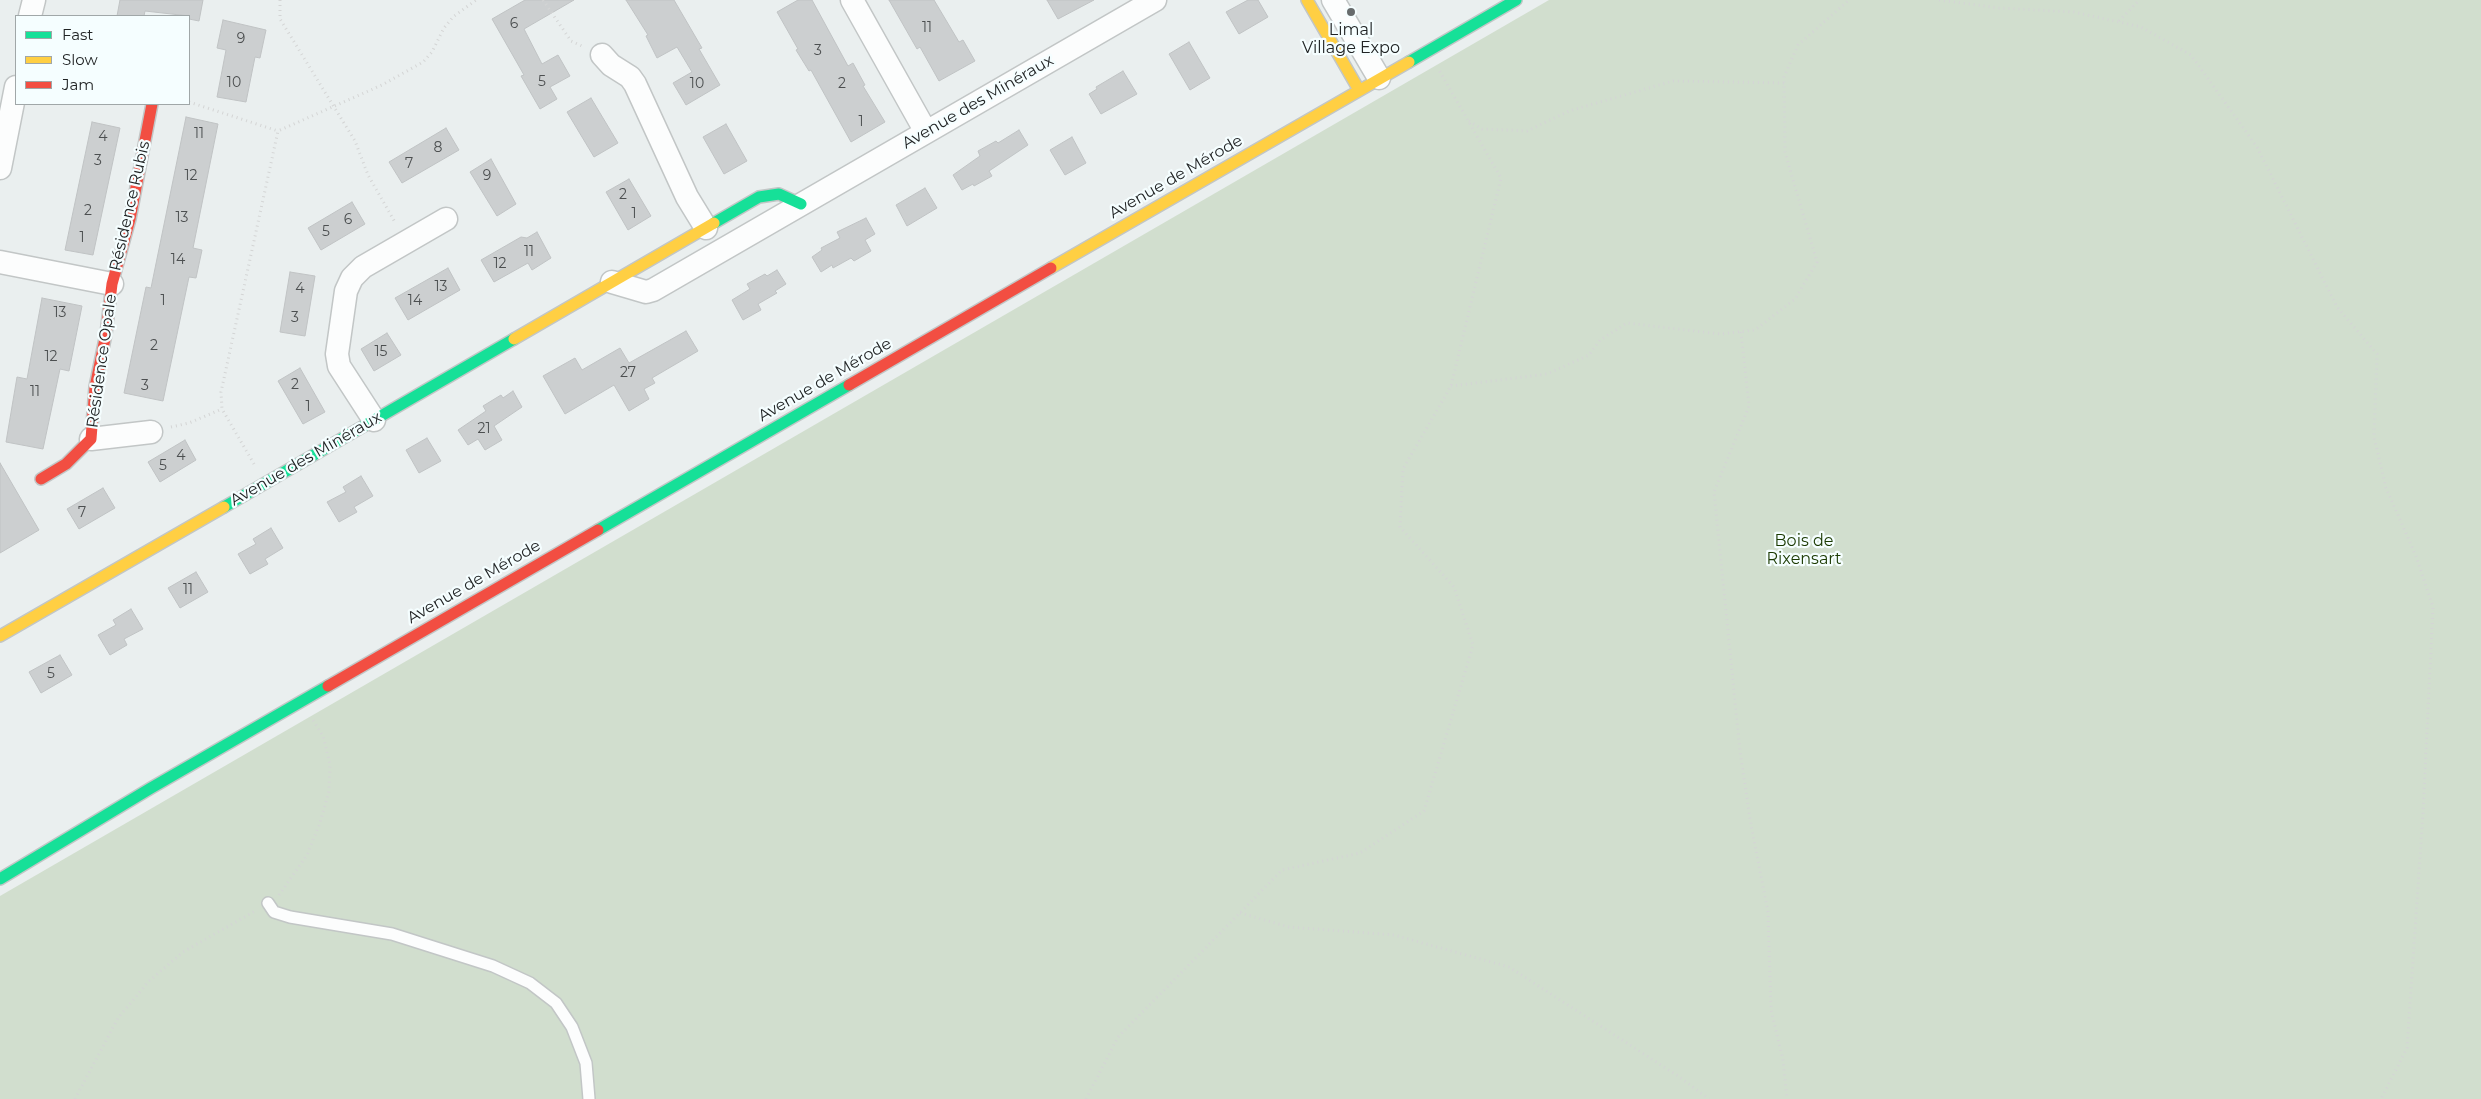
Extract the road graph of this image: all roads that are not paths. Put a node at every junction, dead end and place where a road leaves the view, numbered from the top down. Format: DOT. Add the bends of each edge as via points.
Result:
graph roads {
  1 [pos="34,0"];
  2 [pos="852,0"];
  3 [pos="1154,0"];
  4 [pos="1307,0"];
  5 [pos="1332,0"];
  6 [pos="1516,0"];
  7 [pos="1131,6"];
  8 [pos="30,15"];
  9 [pos="602,55"];
  10 [pos="1379,78"];
  11 [pos="1359,90"];
  12 [pos="15,92"];
  13 [pos="152,105"];
  14 [pos="926,132"];
  15 [pos="0,168"];
  16 [pos="801,204"];
  17 [pos="446,219"];
  18 [pos="706,228"];
  19 [pos="0,262"];
  20 [pos="612,282"];
  21 [pos="112,284"];
  22 [pos="374,420"];
  23 [pos="151,432"];
  24 [pos="91,439"];
  25 [pos="41,478"];
  26 [pos="0,636"];
  27 [pos="150,788"];
  28 [pos="75,820"];
  29 [pos="0,879"];
  30 [pos="268,903"];
  31 [pos="589,1099"];
  1 -- 8 [label="street"];
  2 -- 14 [label="street"];
  3 -- 7 [label="street, Avenue des Minéraux"];
  4 -- 11 [label="street"];
  5 -- 10 [label="street"];
  6 -- 10 [label="street, Avenue de Mérode"];
  7 -- 14 [label="street, Avenue des Minéraux"];
  9 -- 18 [label="street" via="635,84 679,181"];
  10 -- 11 [label="street, Avenue de Mérode"];
  11 -- 27 [label="street, Avenue de Mérode"];
  12 -- 15 [label="street"];
  13 -- 21 [label="street, Résidence Rubis" via="130,220"];
  14 -- 16 [label="street, Avenue des Minéraux"];
  16 -- 18 [label="street, Avenue des Minéraux" via="779,194 770,194 759,197"];
  16 -- 20 [label="street, Avenue des Minéraux" via="654,290 646,292"];
  17 -- 22 [label="street" via="363,267 352,278 346,291 337,354 339,366"];
  18 -- 20 [label="street, Avenue des Minéraux"];
  19 -- 21 [label="street, Résidence Rubis"];
  20 -- 22 [label="street, Avenue des Minéraux"];
  21 -- 24 [label="street, Résidence Opale" via="95,387"];
  22 -- 26 [label="street, Avenue des Minéraux"];
  23 -- 24 [label="street, Résidence Opale"];
  24 -- 25 [label="street, Résidence Opale" via="66,464"];
  27 -- 28 [label="street, Avenue de Mérode"];
  27 -- 29 [label="street, Avenue de Mérode"];
  30 -- 31 [label="lane" via="274,912 290,917 392,934 492,966 530,983 556,1003 572,1027 586,1063"];
}
